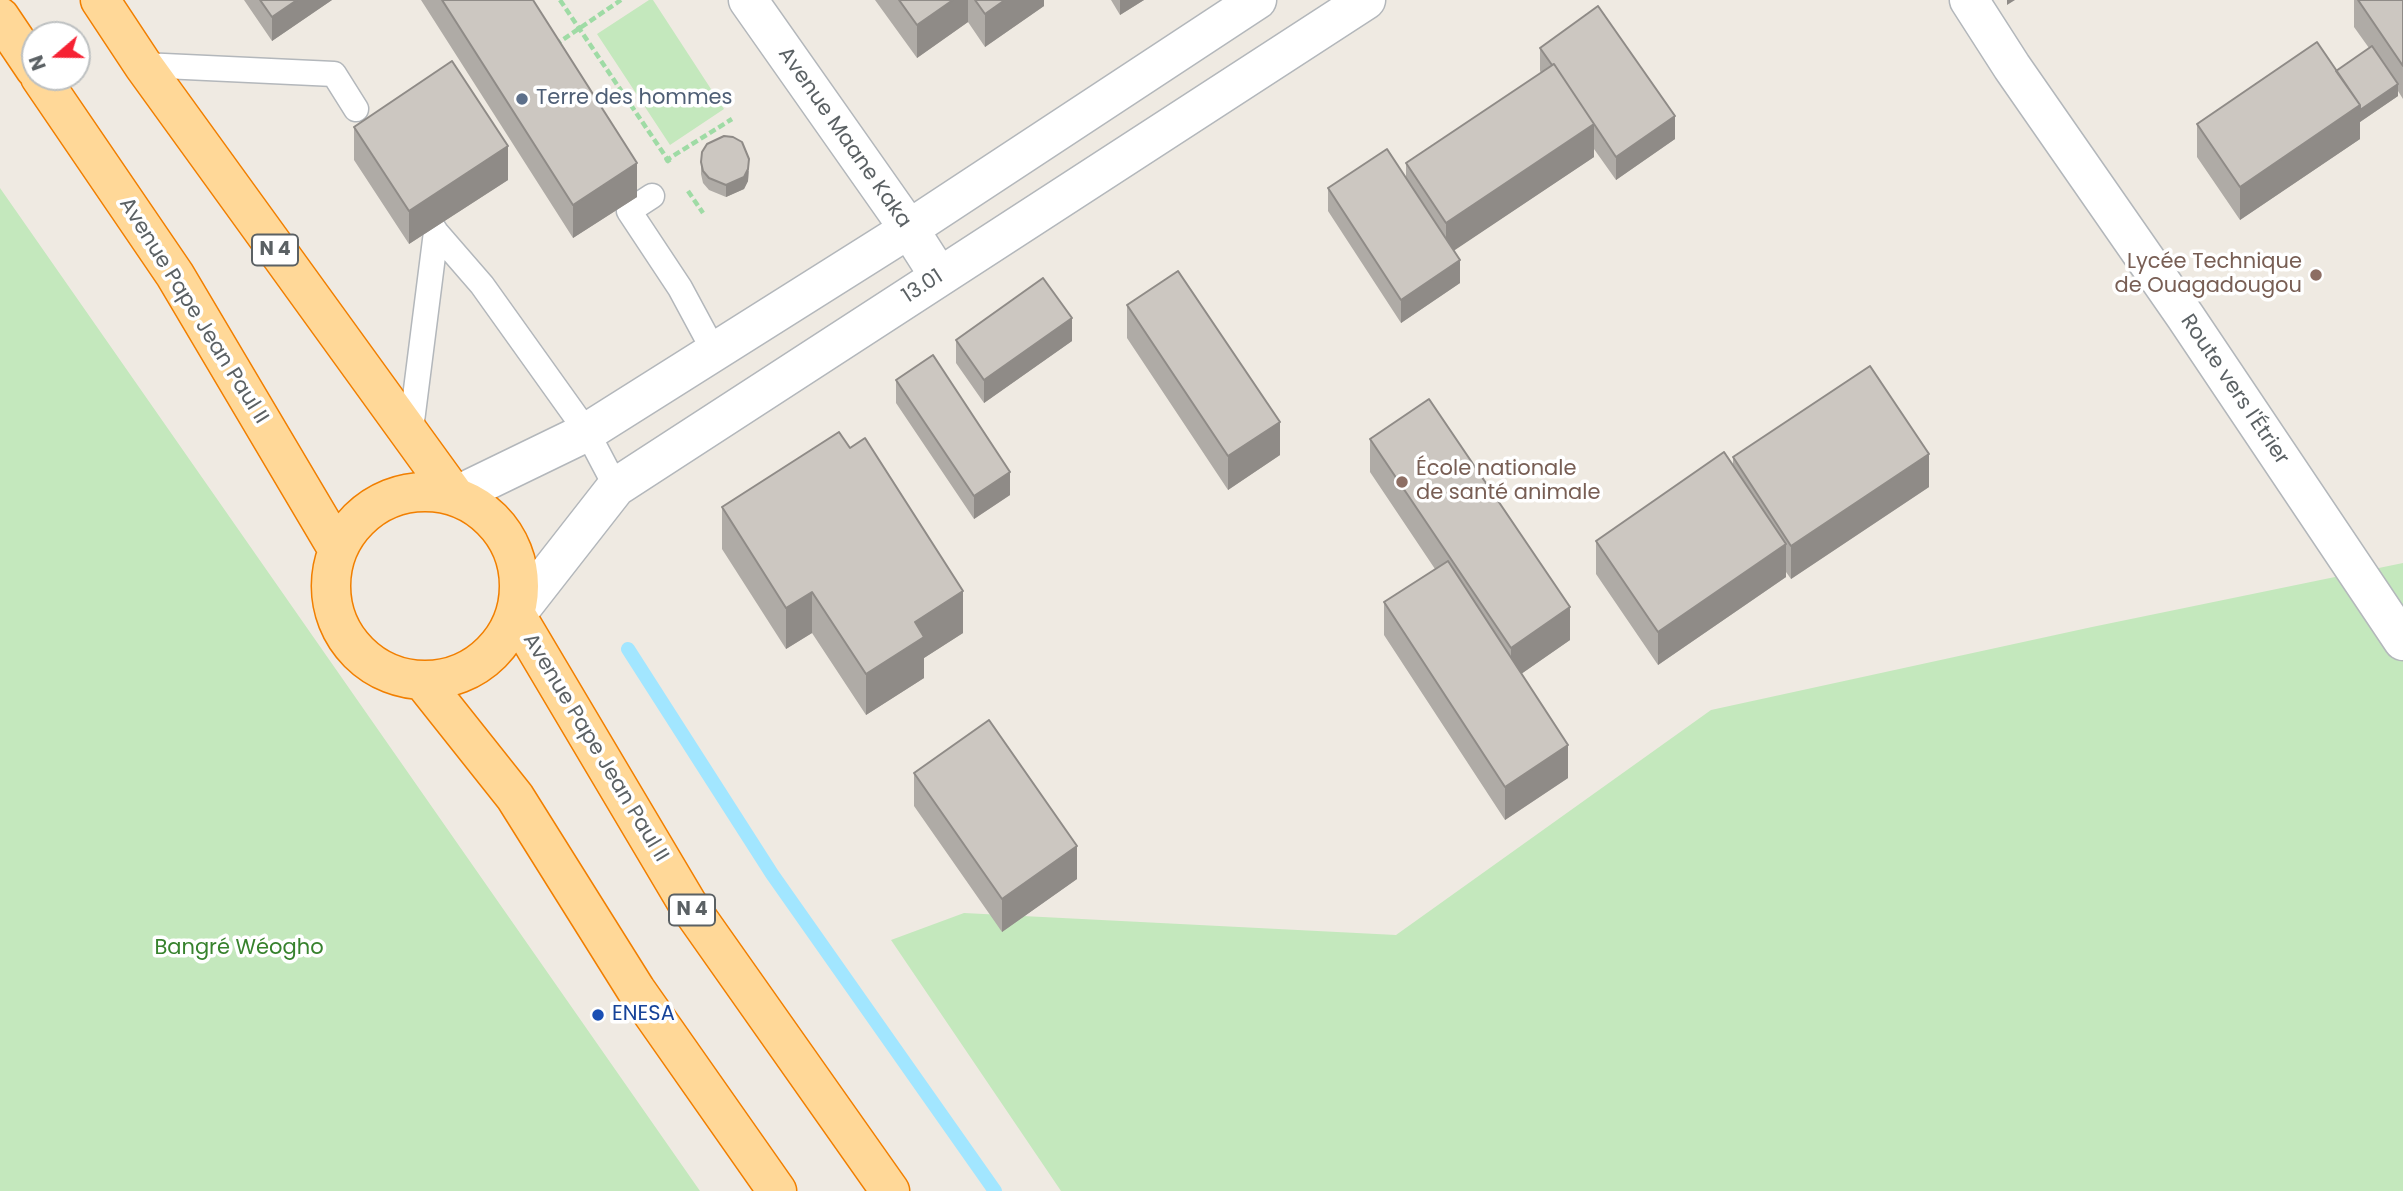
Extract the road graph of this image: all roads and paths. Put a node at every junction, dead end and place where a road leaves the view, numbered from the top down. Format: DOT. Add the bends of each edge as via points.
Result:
graph roads {
  1 [pos="100,0"];
  2 [pos="560,0"];
  3 [pos="621,0"];
  4 [pos="748,0"];
  5 [pos="1257,0"];
  6 [pos="1366,0"];
  7 [pos="1969,0"];
  8 [pos="0,17"];
  9 [pos="579,28"];
  10 [pos="21,48"];
  11 [pos="548,49"];
  12 [pos="143,65"];
  13 [pos="50,91"];
  14 [pos="356,109"];
  15 [pos="732,119"];
  16 [pos="667,159"];
  17 [pos="675,170"];
  18 [pos="682,181"];
  19 [pos="652,196"];
  20 [pos="416,202"];
  21 [pos="704,213"];
  22 [pos="909,229"];
  23 [pos="436,232"];
  24 [pos="939,276"];
  25 [pos="715,353"];
  26 [pos="586,432"];
  27 [pos="410,436"];
  28 [pos="616,487"];
  29 [pos="455,496"];
  30 [pos="338,550"];
  31 [pos="516,615"];
  32 [pos="2403,641"];
  33 [pos="422,680"];
  34 [pos="777,1191"];
  35 [pos="890,1191"];
  1 -- 12 [label="highway, Avenue Pape Jean Paul II / N 4"];
  2 -- 9 [label="path"];
  3 -- 9 [label="path"];
  4 -- 22 [label="street, Avenue Maane Kaka"];
  5 -- 22 [label="street"];
  6 -- 24 [label="street, 13.01"];
  7 -- 32 [label="street, Route vers l'Étrier"];
  8 -- 10 [label="highway"];
  9 -- 11 [label="path"];
  9 -- 16 [label="path"];
  12 -- 14 [label="lane" via="334,74"];
  12 -- 27 [label="highway, Avenue Pape Jean Paul II / N 4"];
  13 -- 30 [label="highway, Avenue Pape Jean Paul II" via="175,275"];
  15 -- 16 [label="path"];
  16 -- 17 [label="path"];
  16 -- 19 [label="path" via="639,177"];
  18 -- 21 [label="path"];
  19 -- 25 [label="lane" via="629,211 680,288"];
  20 -- 23 [label="lane"];
  22 -- 24 [label="street, Avenue Maane Kaka"];
  22 -- 25 [label="street"];
  23 -- 26 [label="lane" via="481,285"];
  23 -- 27 [label="lane"];
  24 -- 28 [label="street, 13.01"];
  25 -- 26 [label="street"];
  26 -- 28 [label="lane"];
  26 -- 29 [label="street"];
  27 -- 29 [label="highway, Avenue Pape Jean Paul II / N 4"];
  28 -- 31 [label="street, 13.01"];
  29 -- 30 [label="highway, Avenue Pape Jean Paul II / N 4" via="408,492 386,500 366,512"];
  29 -- 31 [label="highway, Avenue Pape Jean Paul II / N 4" via="482,510 502,531 515,557 520,586"];
  30 -- 33 [label="highway, Avenue Pape Jean Paul II / N 4" via="332,580 334,609 347,637 366,660 392,674"];
  31 -- 33 [label="highway, Avenue Pape Jean Paul II / N 4" via="495,650 480,663 442,679"];
  31 -- 35 [label="highway, Avenue Pape Jean Paul II / N 4" via="687,903"];
  33 -- 34 [label="highway" via="515,797 636,990"];
}
